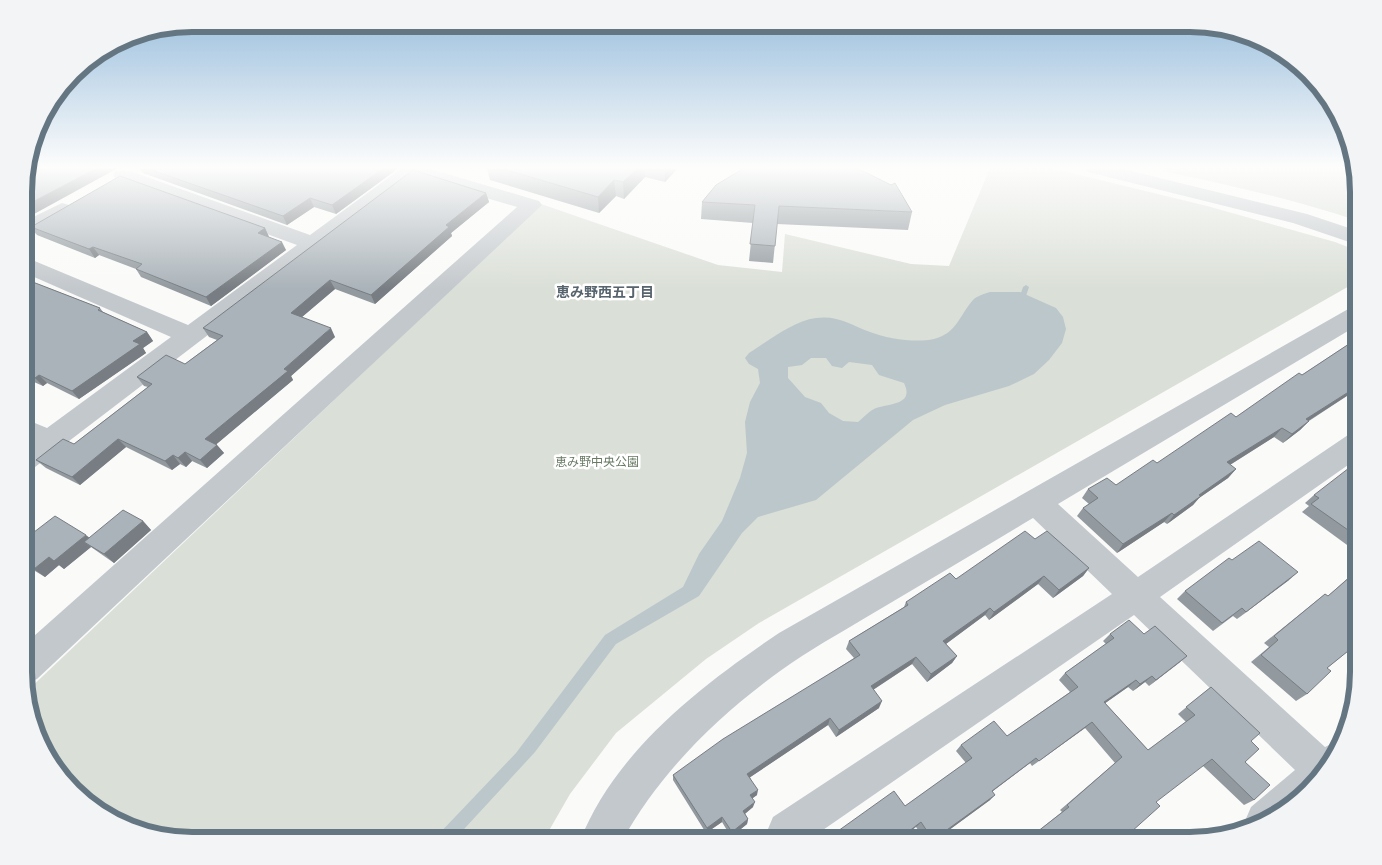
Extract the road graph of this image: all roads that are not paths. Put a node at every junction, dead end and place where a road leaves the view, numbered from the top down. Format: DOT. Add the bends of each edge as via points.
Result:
graph roads {
  1 [pos="64,208"];
  2 [pos="214,208"];
  3 [pos="358,208"];
  4 [pos="528,208"];
  5 [pos="1261,208"];
  6 [pos="32,226"];
  7 [pos="1349,235"];
  8 [pos="312,243"];
  9 [pos="32,267"];
  10 [pos="1349,319"];
  11 [pos="190,335"];
  12 [pos="37,435"];
  13 [pos="1349,449"];
  14 [pos="1035,502"];
  15 [pos="1136,596"];
  16 [pos="32,661"];
  17 [pos="1321,764"];
  18 [pos="605,832"];
  19 [pos="787,832"];
  1 -- 6 [label="street"];
  2 -- 8 [label="street"];
  3 -- 8 [label="street"];
  4 -- 16 [label="street"];
  5 -- 7 [label="street"];
  8 -- 11 [label="street"];
  9 -- 11 [label="street"];
  10 -- 14 [label="street"];
  11 -- 12 [label="street"];
  13 -- 15 [label="street"];
  14 -- 15 [label="street"];
  14 -- 18 [label="street" via="791,644 744,676 700,713 652,762"];
  15 -- 17 [label="street"];
  15 -- 19 [label="street"];
}
